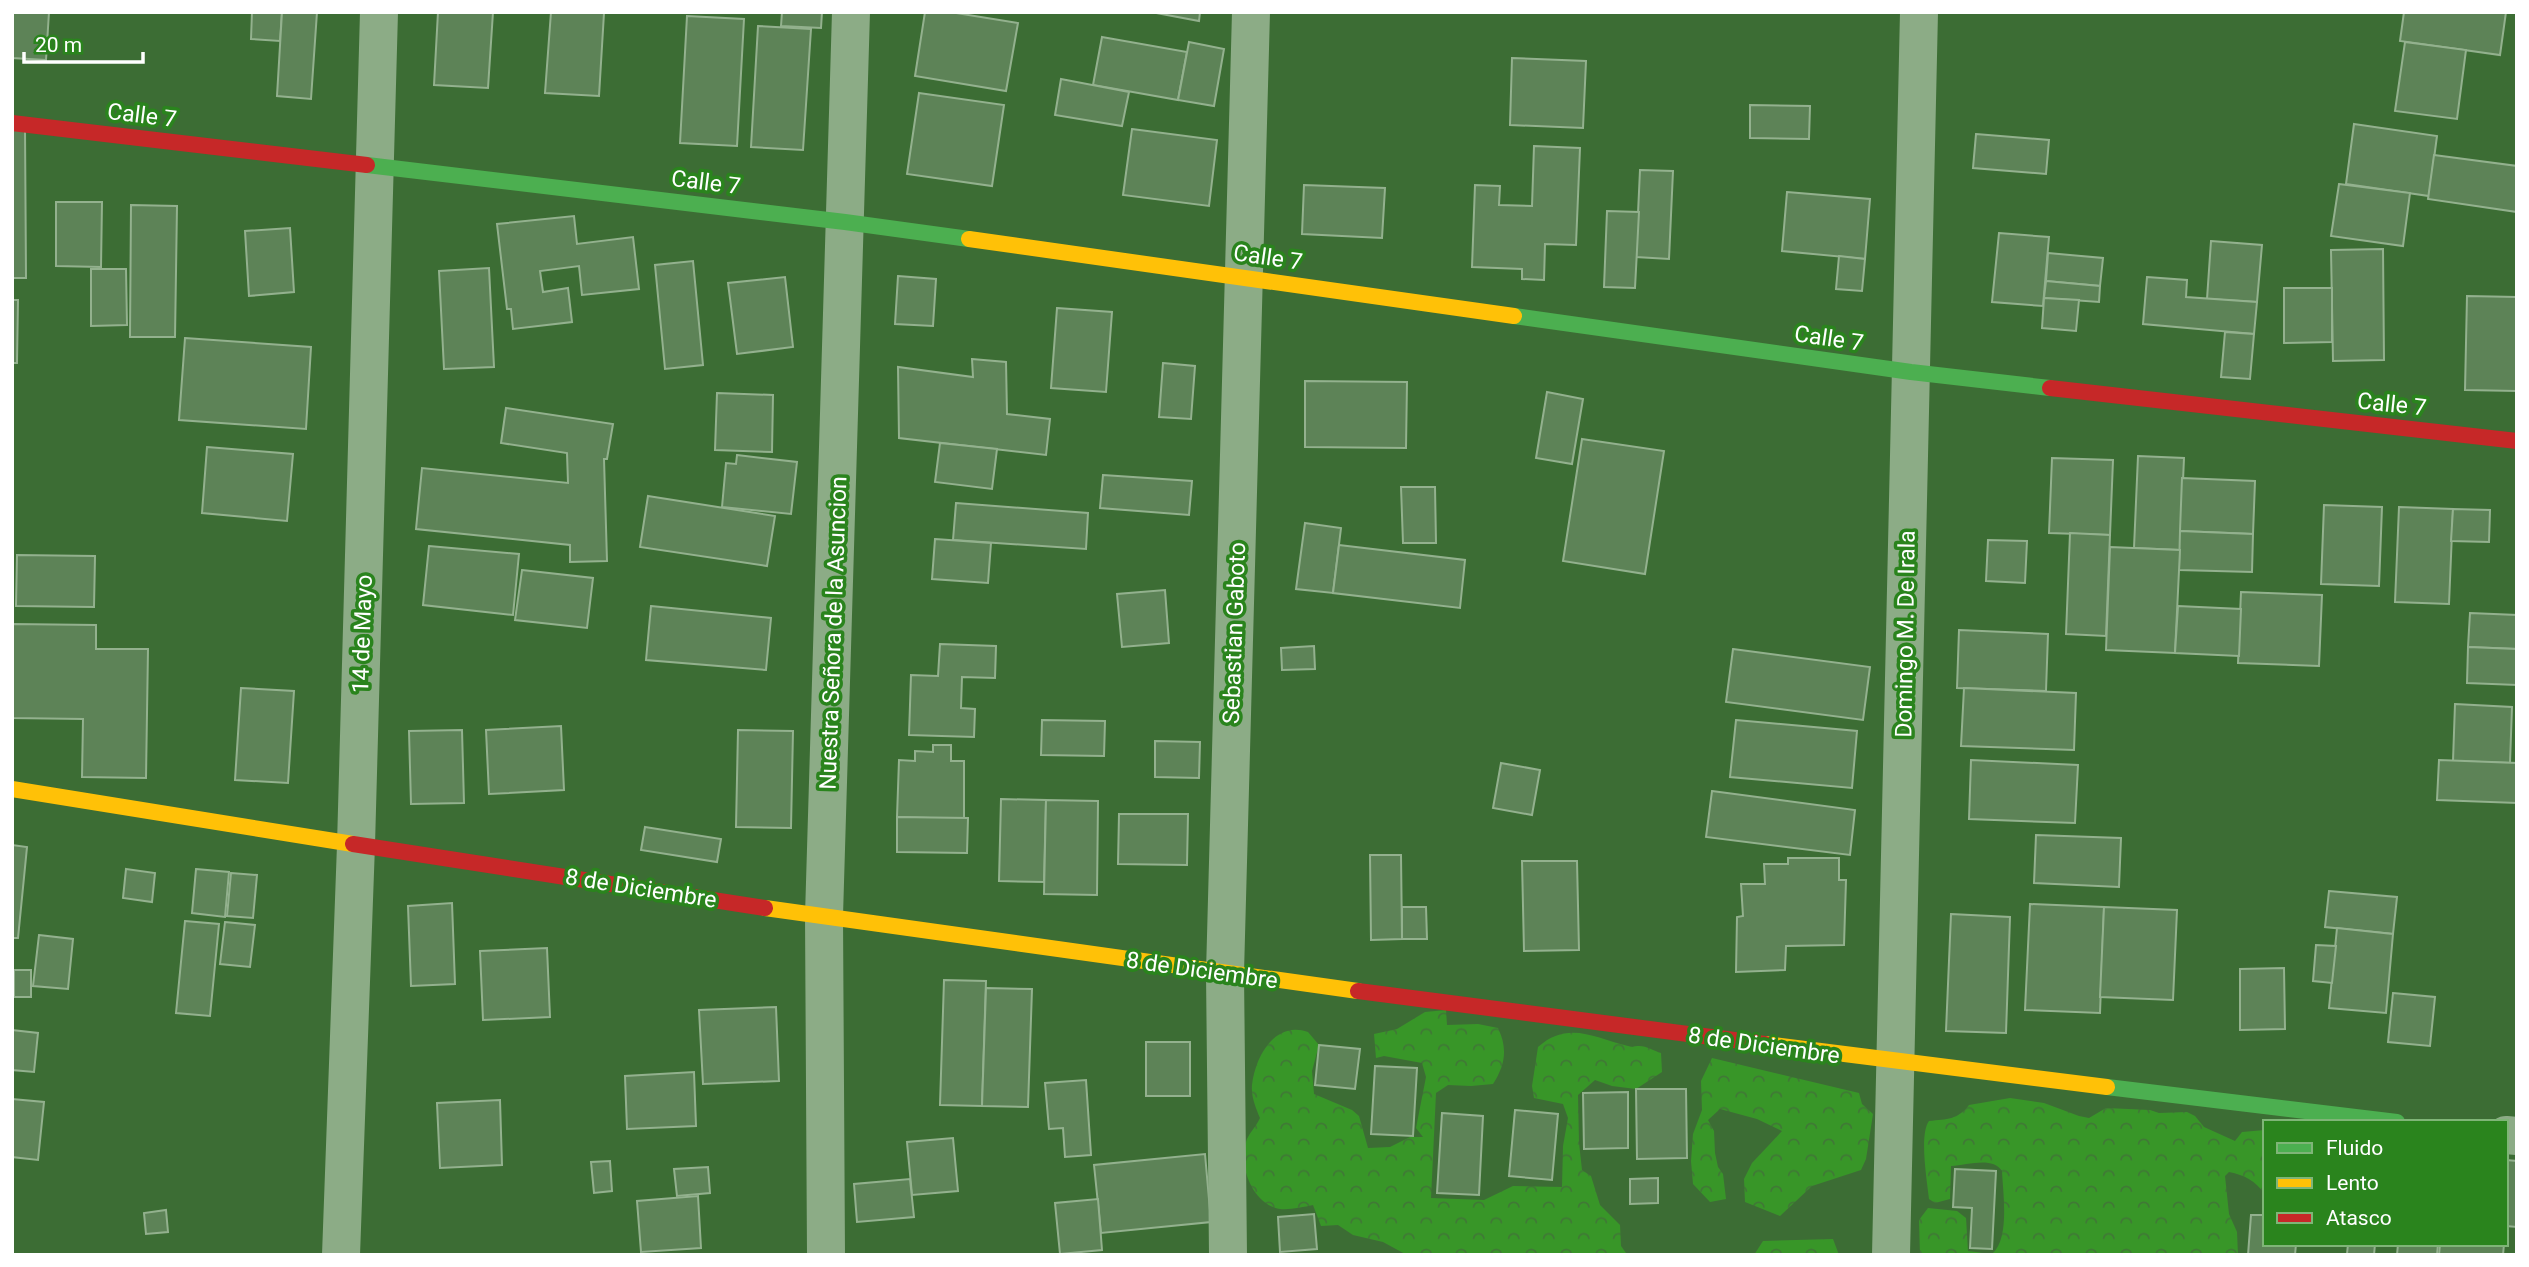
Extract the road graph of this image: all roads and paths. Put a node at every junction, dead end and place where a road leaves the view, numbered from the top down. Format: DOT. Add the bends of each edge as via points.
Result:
graph roads {
  1 [pos="379,12"];
  2 [pos="851,12"];
  3 [pos="1251,12"];
  4 [pos="1919,12"];
  5 [pos="12,123"];
  6 [pos="375,165"];
  7 [pos="845,222"];
  8 [pos="1244,277"];
  9 [pos="1911,372"];
  10 [pos="2517,441"];
  11 [pos="12,789"];
  12 [pos="356,845"];
  13 [pos="824,916"];
  14 [pos="1225,973"];
  15 [pos="1896,1062"];
  16 [pos="2379,1120"];
  17 [pos="341,1255"];
  18 [pos="825,1255"];
  19 [pos="1228,1255"];
  20 [pos="1891,1255"];
  1 -- 6 [label="street, 14 de Mayo"];
  2 -- 7 [label="street, Nuestra Señora de la Asuncion"];
  3 -- 8 [label="street, Sebastian Gaboto"];
  4 -- 9 [label="street, Domingo M. De Irala"];
  5 -- 6 [label="street, Calle 7"];
  6 -- 7 [label="street, Calle 7"];
  6 -- 12 [label="street, 14 de Mayo"];
  7 -- 8 [label="street, Calle 7"];
  7 -- 13 [label="street, Nuestra Señora de la Asuncion"];
  8 -- 9 [label="street, Calle 7"];
  8 -- 14 [label="street, Sebastian Gaboto"];
  9 -- 10 [label="street, Calle 7"];
  9 -- 15 [label="street, Domingo M. De Irala"];
  11 -- 12 [label="street, 8 de Diciembre"];
  12 -- 13 [label="street, 8 de Diciembre"];
  12 -- 17 [label="street, 14 de Mayo"];
  13 -- 14 [label="street, 8 de Diciembre"];
  13 -- 18 [label="street, Nuestra Señora de la Asuncion"];
  14 -- 15 [label="street, 8 de Diciembre"];
  14 -- 19 [label="street, Sebastian Gaboto"];
  15 -- 16 [label="street, 8 de Diciembre"];
  15 -- 20 [label="street, Domingo M. De Irala"];
}
